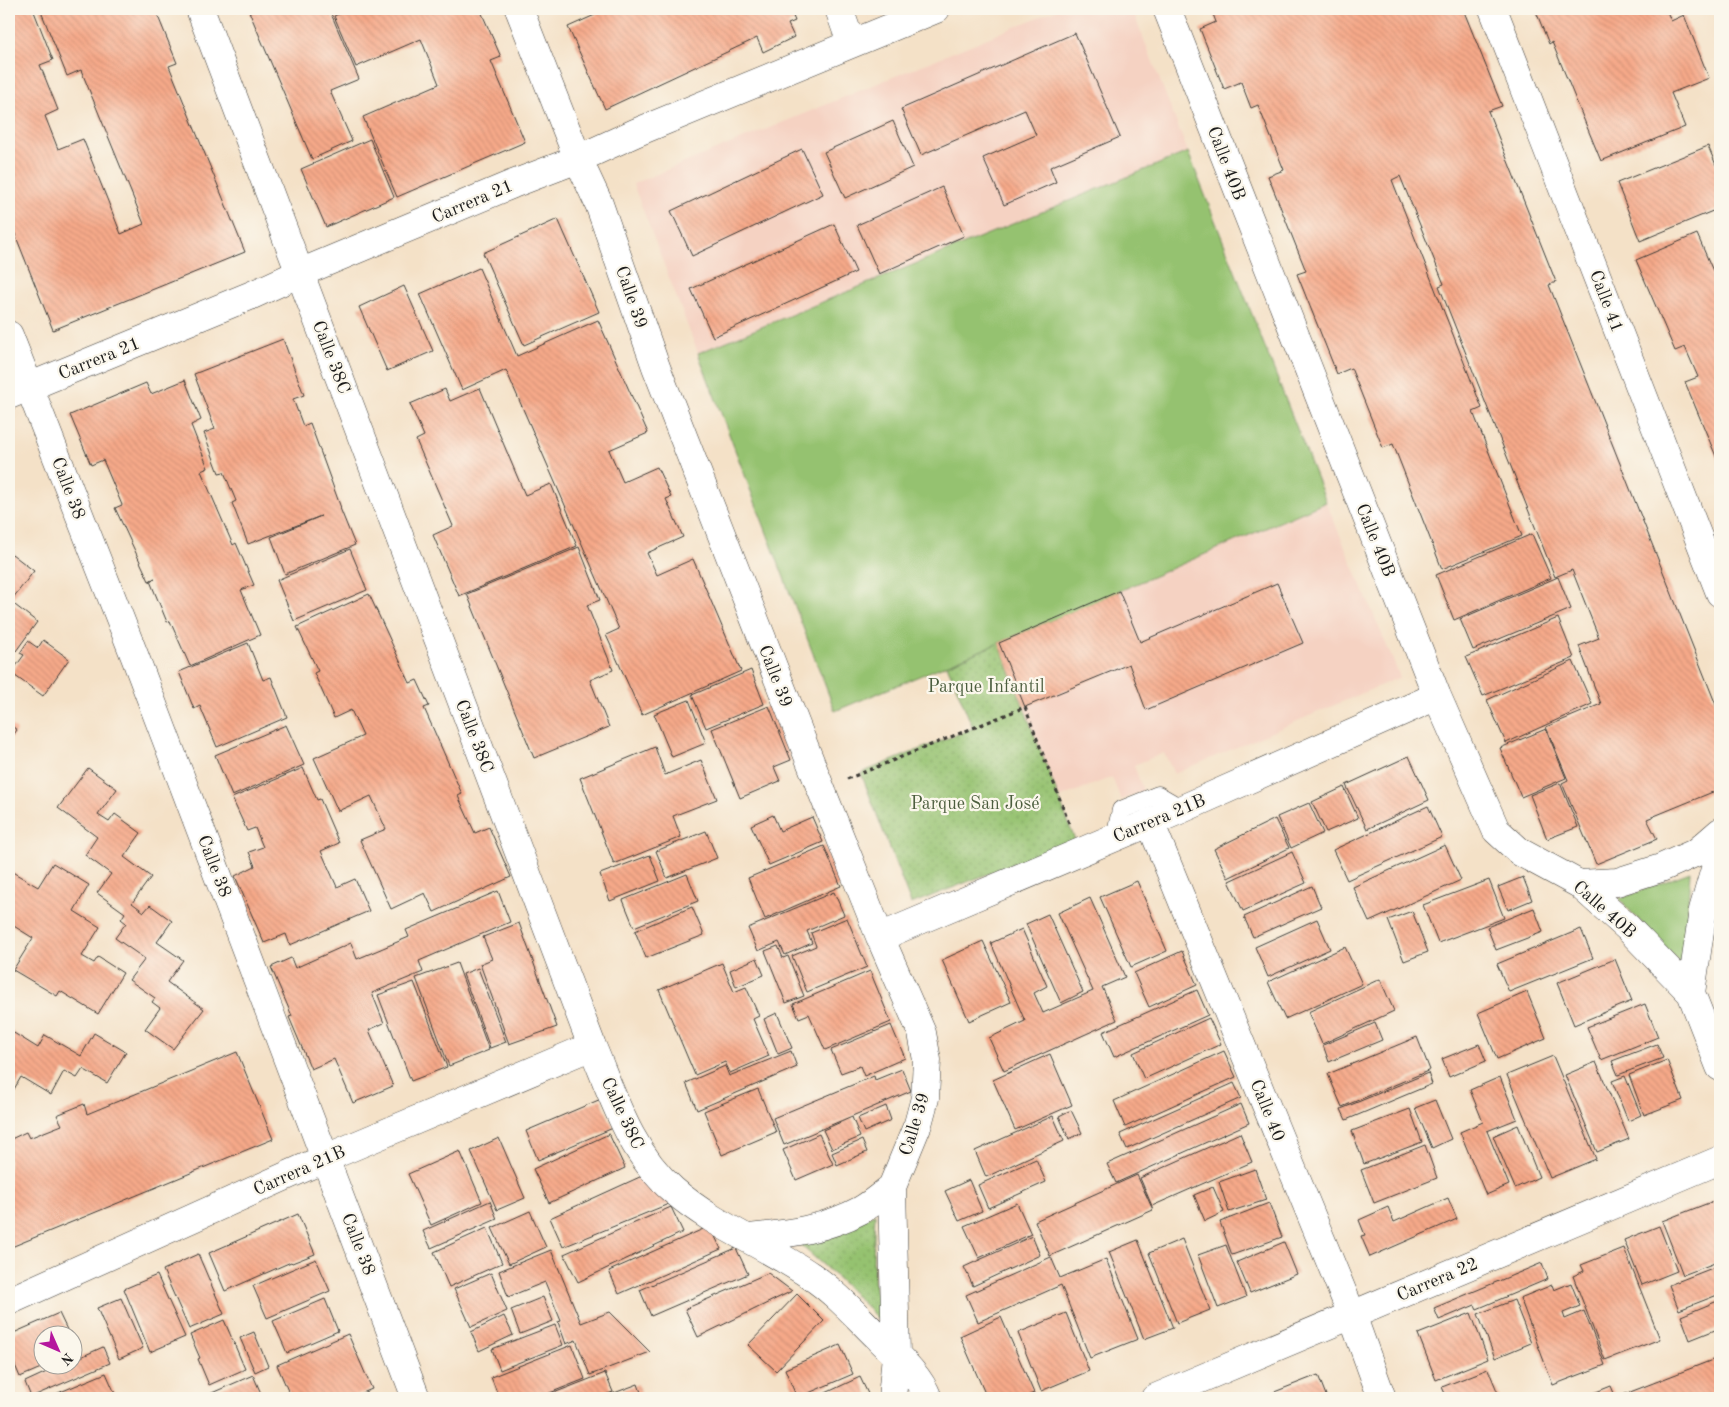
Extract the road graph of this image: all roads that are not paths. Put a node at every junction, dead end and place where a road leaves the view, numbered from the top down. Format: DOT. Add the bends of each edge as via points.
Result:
graph roads {
  1 [pos="200,9"];
  2 [pos="519,9"];
  3 [pos="838,9"];
  4 [pos="936,9"];
  5 [pos="1167,9"];
  6 [pos="1493,9"];
  7 [pos="851,42"];
  8 [pos="578,159"];
  9 [pos="300,273"];
  10 [pos="9,335"];
  11 [pos="19,391"];
  12 [pos="1719,587"];
  13 [pos="1437,696"];
  14 [pos="1182,809"];
  15 [pos="1150,822"];
  16 [pos="1720,832"];
  17 [pos="1115,838"];
  18 [pos="1720,852"];
  19 [pos="1579,884"];
  20 [pos="880,937"];
  21 [pos="1691,993"];
  22 [pos="592,1046"];
  23 [pos="1720,1067"];
  24 [pos="326,1158"];
  25 [pos="1720,1160"];
  26 [pos="892,1187"];
  27 [pos="749,1238"];
  28 [pos="9,1301"];
  29 [pos="1352,1315"];
  30 [pos="896,1355"];
  31 [pos="416,1398"];
  32 [pos="892,1398"];
  33 [pos="928,1398"];
  34 [pos="1155,1398"];
  35 [pos="1382,1398"];
  1 -- 9 [label="street, Calle 38C"];
  2 -- 8 [label="street, Calle 39"];
  3 -- 7 [label="street"];
  4 -- 7 [label="street, Carrera 21"];
  5 -- 13 [label="street, Calle 40B"];
  6 -- 12 [label="street, Calle 41"];
  7 -- 8 [label="street, Carrera 21"];
  8 -- 9 [label="street, Carrera 21"];
  8 -- 20 [label="street, Calle 39" via="600,204 656,367"];
  9 -- 11 [label="street, Carrera 21"];
  9 -- 22 [label="street, Calle 38C"];
  10 -- 11 [label="street, Calle 38"];
  11 -- 24 [label="street, Calle 38" via="135,657"];
  13 -- 14 [label="street, Carrera 21B"];
  13 -- 19 [label="street, Calle 40B" via="1496,830 1520,852"];
  14 -- 15 [label="street, Carrera 21B"];
  14 -- 17 [label="lane" via="1158,795 1121,810"];
  15 -- 17 [label="street, Carrera 21B"];
  15 -- 29 [label="street, Calle 40"];
  16 -- 19 [label="street" via="1697,852 1661,868 1617,882"];
  17 -- 20 [label="street, Carrera 21B"];
  18 -- 21 [label="street" via="1703,910"];
  19 -- 21 [label="street, Calle 40B" via="1628,928"];
  20 -- 26 [label="street, Calle 39" via="922,1033 927,1060 925,1098 918,1124"];
  21 -- 23 [label="street"];
  22 -- 24 [label="street, Carrera 21B"];
  22 -- 27 [label="street, Calle 38C" via="635,1146 653,1169 696,1208"];
  24 -- 28 [label="street, Carrera 21B"];
  24 -- 31 [label="street, Calle 38"];
  25 -- 29 [label="street, Carrera 22"];
  26 -- 27 [label="street" via="862,1209 833,1223 794,1233"];
  26 -- 30 [label="street, Calle 39"];
  27 -- 30 [label="street, Calle 38C" via="813,1277"];
  29 -- 34 [label="street, Carrera 22"];
  29 -- 35 [label="street, Calle 40"];
  30 -- 32 [label="street, Calle 39"];
  30 -- 33 [label="street" via="923,1385"];
}
